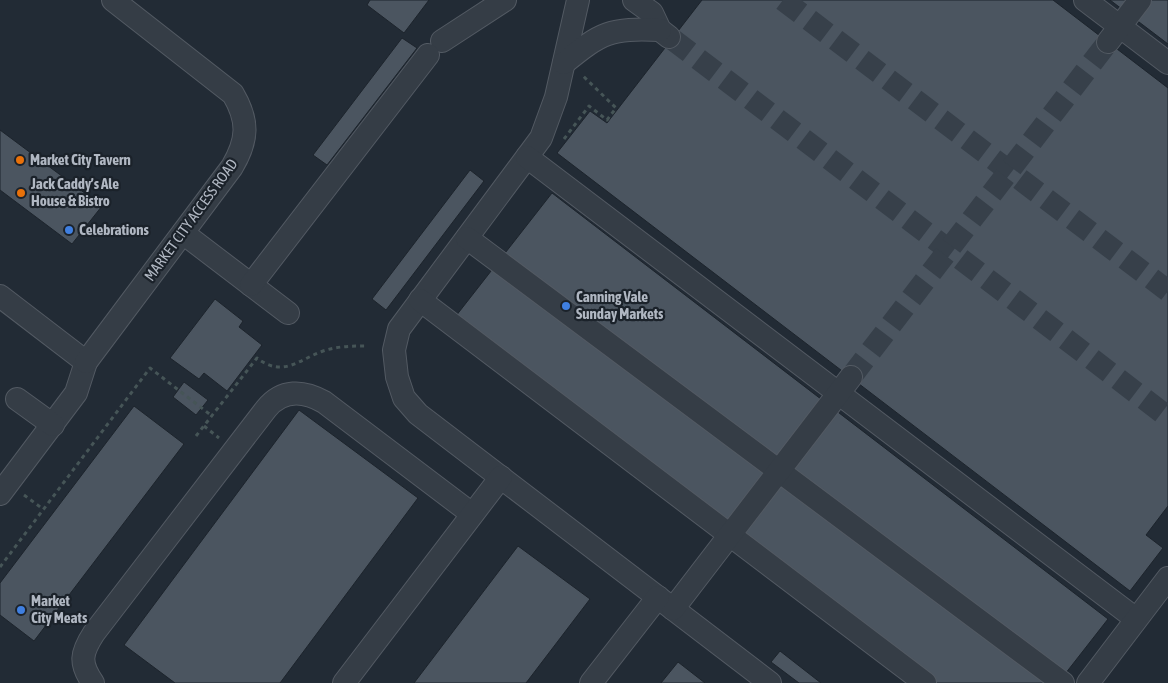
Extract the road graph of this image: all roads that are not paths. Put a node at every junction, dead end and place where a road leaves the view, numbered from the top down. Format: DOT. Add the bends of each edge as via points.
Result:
graph roads {
  1 [pos="112,0"];
  2 [pos="505,0"];
  3 [pos="578,0"];
  4 [pos="634,0"];
  5 [pos="1085,0"];
  6 [pos="1140,0"];
  7 [pos="1114,34"];
  8 [pos="1168,63"];
  9 [pos="571,67"];
  10 [pos="528,157"];
  11 [pos="183,233"];
  12 [pos="467,238"];
  13 [pos="251,285"];
  14 [pos="0,296"];
  15 [pos="420,300"];
  16 [pos="288,313"];
  17 [pos="86,362"];
  18 [pos="845,385"];
  19 [pos="17,399"];
  20 [pos="52,426"];
  21 [pos="779,471"];
  22 [pos="501,477"];
  23 [pos="0,494"];
  24 [pos="472,514"];
  25 [pos="730,535"];
  26 [pos="1165,587"];
  27 [pos="666,603"];
  28 [pos="1136,619"];
  29 [pos="93,683"];
  30 [pos="344,683"];
  31 [pos="592,683"];
  32 [pos="770,683"];
  33 [pos="925,683"];
  34 [pos="1062,683"];
  35 [pos="1088,683"];
  1 -- 11 [label="street, MARKET CITY ACCESS ROAD" via="225,86 233,94 243,115 245,129 238,157"];
  2 -- 13 [label="street" via="435,48"];
  3 -- 9 [label="street"];
  4 -- 9 [label="street" via="652,13 666,34 616,30 604,34 589,43"];
  5 -- 7 [label="street"];
  6 -- 7 [label="street"];
  7 -- 8 [label="street"];
  9 -- 10 [label="street" via="541,138"];
  10 -- 12 [label="street"];
  10 -- 18 [label="street"];
  11 -- 13 [label="street"];
  11 -- 17 [label="street, MARKET CITY ACCESS ROAD"];
  12 -- 15 [label="street"];
  12 -- 21 [label="street"];
  13 -- 16 [label="street"];
  14 -- 17 [label="street"];
  15 -- 22 [label="street" via="399,329 394,350 397,377 404,398 418,414"];
  15 -- 25 [label="street"];
  17 -- 20 [label="street, MARKET CITY ACCESS ROAD" via="76,393"];
  18 -- 21 [label="street"];
  18 -- 28 [label="street"];
  19 -- 20 [label="street"];
  20 -- 23 [label="street, MARKET CITY ACCESS ROAD"];
  21 -- 25 [label="street"];
  21 -- 34 [label="street"];
  22 -- 24 [label="street"];
  22 -- 27 [label="street"];
  24 -- 29 [label="street" via="324,402 301,393 281,397 266,409 84,648 85,672"];
  24 -- 30 [label="street"];
  25 -- 27 [label="street"];
  25 -- 33 [label="street"];
  26 -- 28 [label="street"];
  27 -- 31 [label="street"];
  27 -- 32 [label="street"];
  28 -- 35 [label="street"];
}
